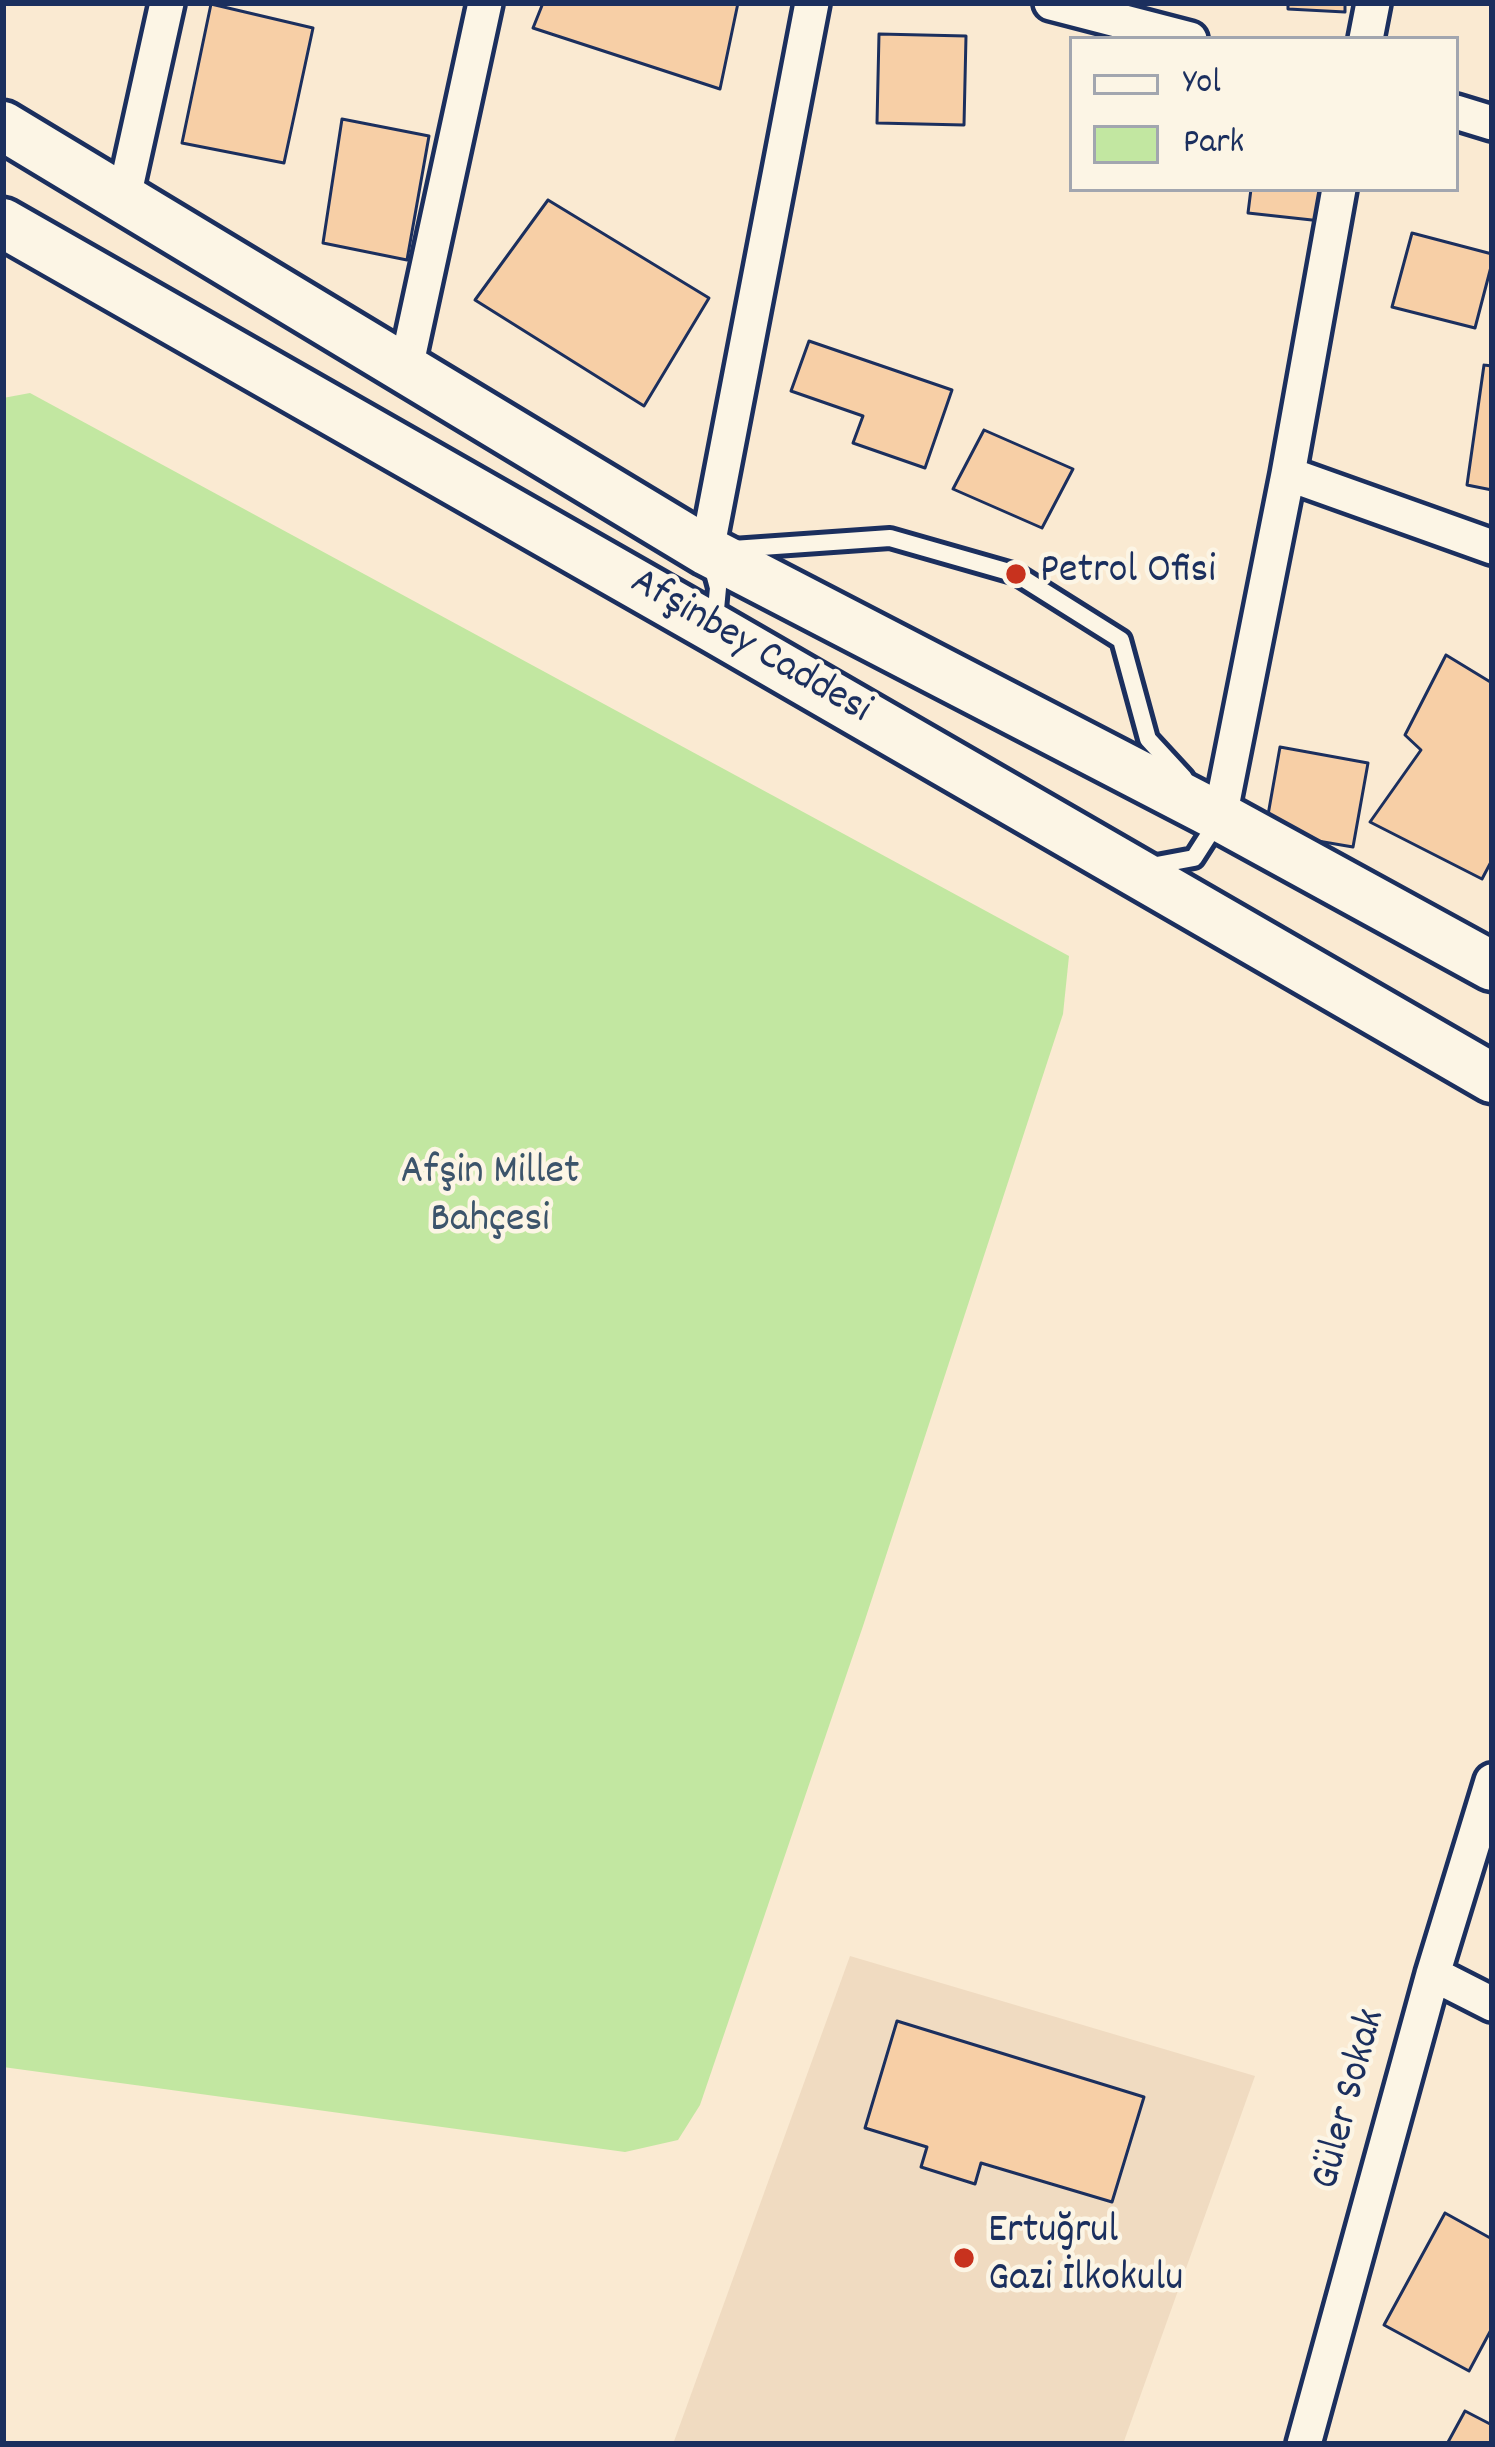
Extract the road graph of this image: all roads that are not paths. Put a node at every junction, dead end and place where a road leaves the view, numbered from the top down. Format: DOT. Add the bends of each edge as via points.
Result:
graph roads {
  1 [pos="166,3"];
  2 [pos="485,3"];
  3 [pos="812,3"];
  4 [pos="1051,3"];
  5 [pos="1372,3"];
  6 [pos="1178,36"];
  7 [pos="1366,36"];
  8 [pos="1459,113"];
  9 [pos="1492,124"];
  10 [pos="3,126"];
  11 [pos="1338,192"];
  12 [pos="124,197"];
  13 [pos="3,223"];
  14 [pos="406,368"];
  15 [pos="1288,475"];
  16 [pos="1492,547"];
  17 [pos="707,551"];
  18 [pos="715,629"];
  19 [pos="1220,817"];
  20 [pos="1134,870"];
  21 [pos="1492,966"];
  22 [pos="1492,1078"];
  23 [pos="1492,1781"];
  24 [pos="1433,1974"];
  25 [pos="1492,2004"];
  26 [pos="1304,2444"];
  1 -- 12 [label="street"];
  2 -- 14 [label="street"];
  3 -- 17 [label="street"];
  4 -- 6 [label="street"];
  5 -- 7 [label="street"];
  8 -- 9 [label="street"];
  10 -- 12 [label="main road, Afşinbey Caddesi"];
  11 -- 15 [label="street"];
  12 -- 14 [label="main road, Afşinbey Caddesi"];
  13 -- 18 [label="main road, Afşinbey Caddesi"];
  14 -- 17 [label="main road, Afşinbey Caddesi"];
  15 -- 16 [label="street"];
  15 -- 19 [label="street"];
  17 -- 18 [label="lane" via="718,588"];
  17 -- 19 [label="main road, Afşinbey Caddesi"];
  17 -- 19 [label="lane" via="890,538 1016,574 1121,640 1148,739"];
  18 -- 20 [label="main road, Afşinbey Caddesi"];
  19 -- 20 [label="lane" via="1194,858"];
  19 -- 21 [label="main road, Afşinbey Caddesi"];
  20 -- 22 [label="main road, Afşinbey Caddesi"];
  23 -- 24 [label="street, Güler Sokak"];
  24 -- 25 [label="street"];
  24 -- 26 [label="street, Güler Sokak"];
}
